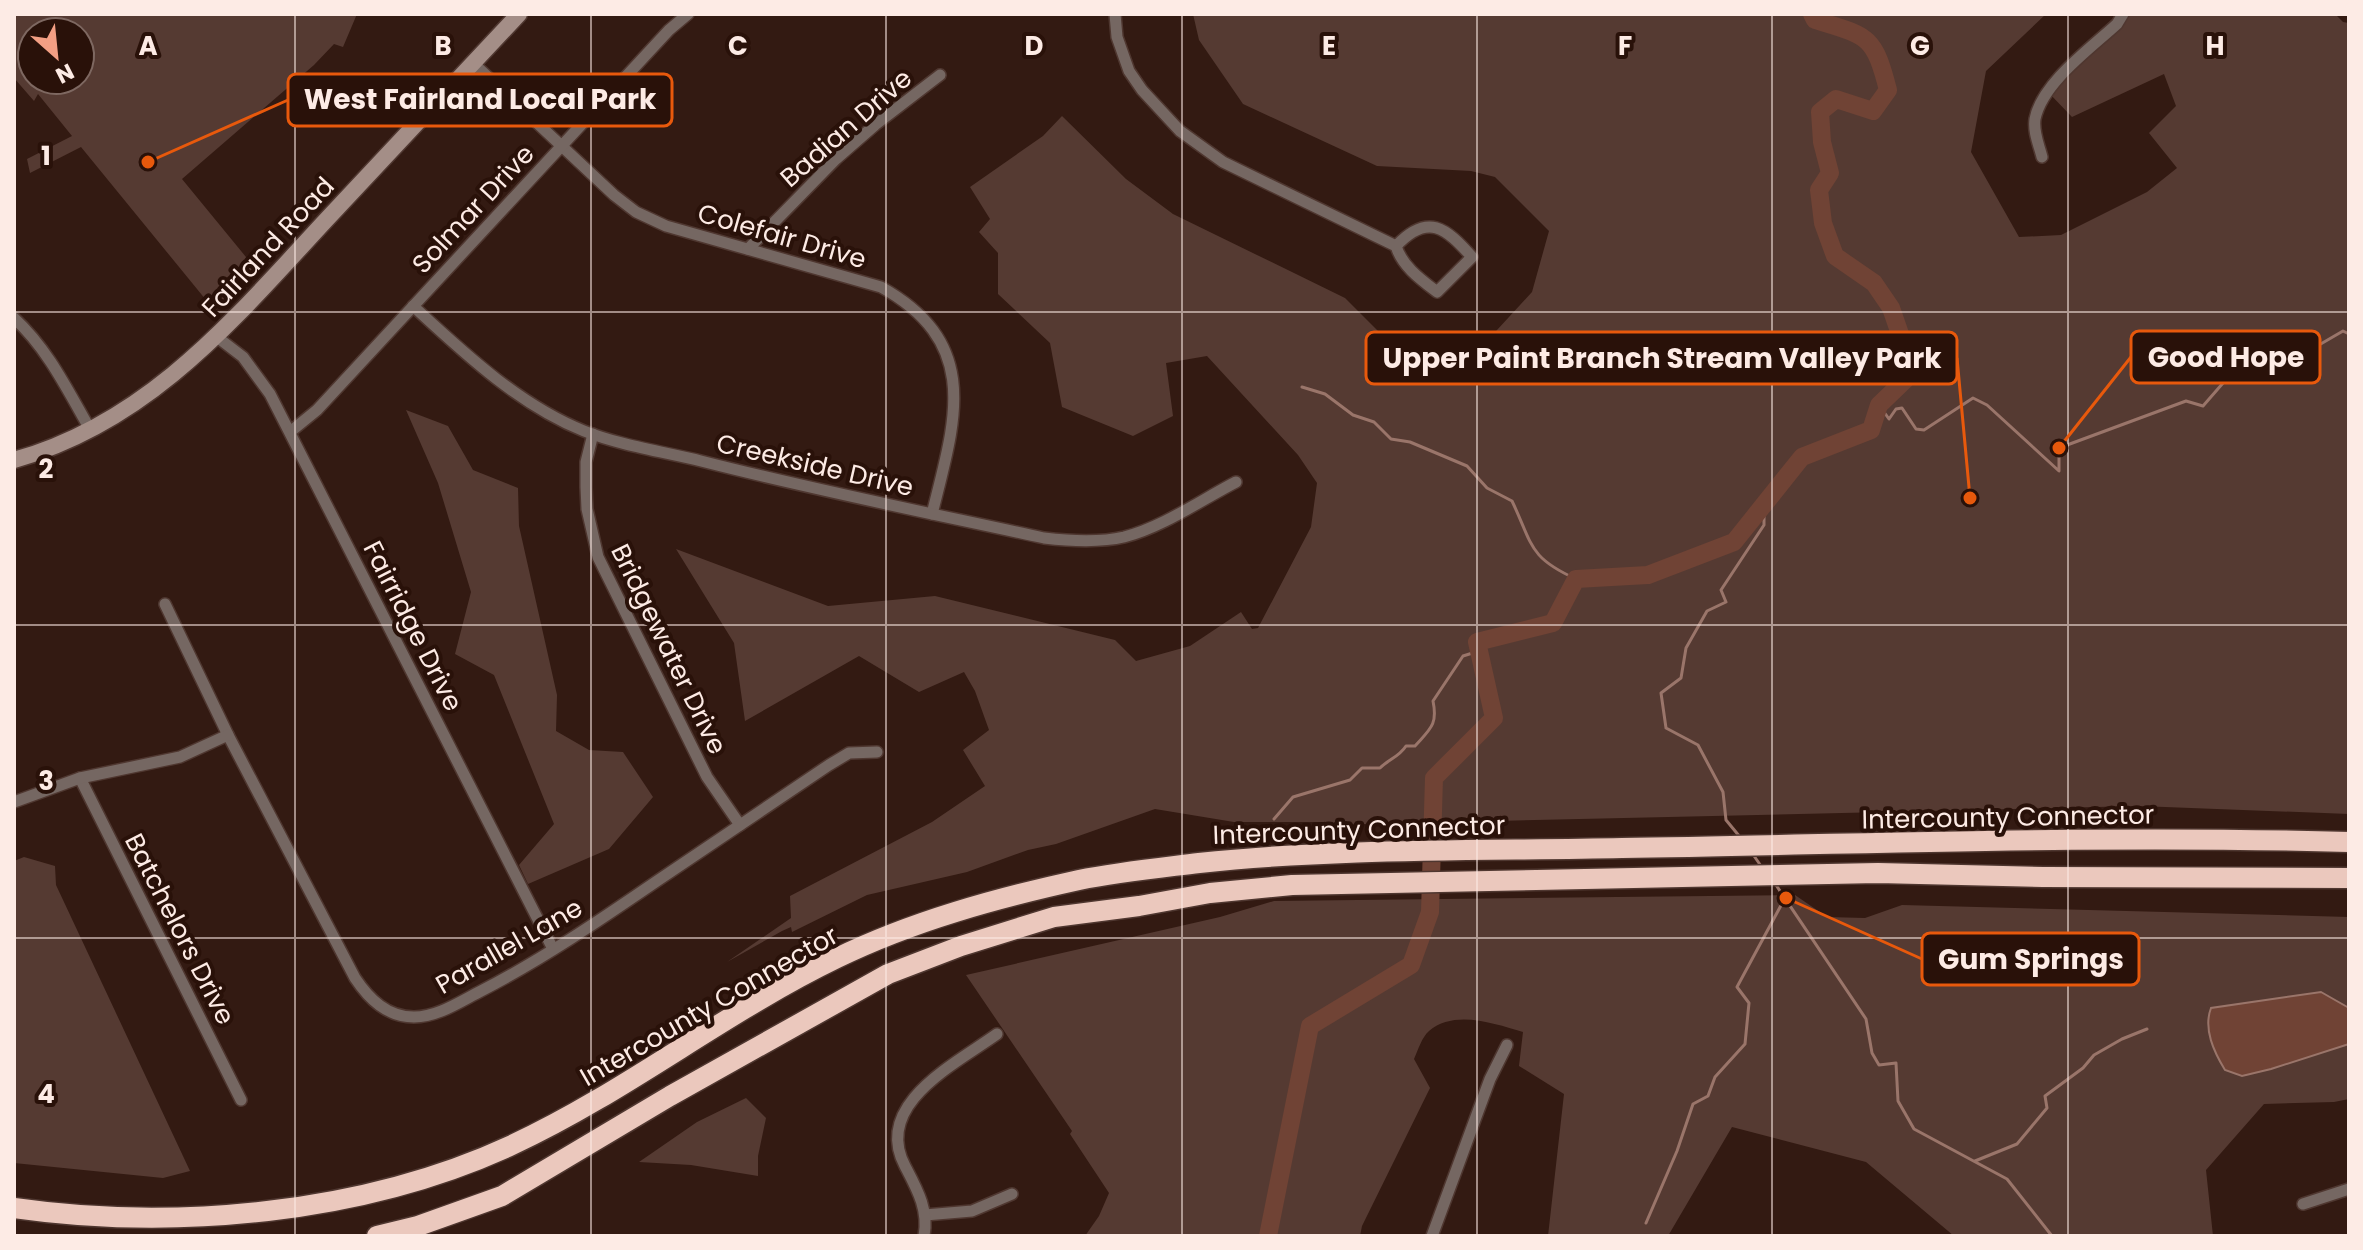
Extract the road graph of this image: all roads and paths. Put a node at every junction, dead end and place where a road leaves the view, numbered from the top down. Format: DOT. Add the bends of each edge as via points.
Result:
graph roads {
  1 [pos="519,14"];
  2 [pos="688,14"];
  3 [pos="1115,14"];
  4 [pos="2123,14"];
  5 [pos="473,63"];
  6 [pos="940,75"];
  7 [pos="562,145"];
  8 [pos="2042,157"];
  9 [pos="1396,246"];
  10 [pos="748,249"];
  11 [pos="413,306"];
  12 [pos="14,318"];
  13 [pos="217,337"];
  14 [pos="91,431"];
  15 [pos="290,432"];
  16 [pos="593,434"];
  17 [pos="14,460"];
  18 [pos="1236,482"];
  19 [pos="932,514"];
  20 [pos="165,604"];
  21 [pos="228,735"];
  22 [pos="877,752"];
  23 [pos="80,778"];
  24 [pos="14,802"];
  25 [pos="740,825"];
  26 [pos="2349,842"];
  27 [pos="2349,878"];
  28 [pos="553,949"];
  29 [pos="997,1034"];
  30 [pos="1507,1045"];
  31 [pos="241,1100"];
  32 [pos="2349,1189"];
  33 [pos="1012,1194"];
  34 [pos="2303,1204"];
  35 [pos="14,1208"];
  36 [pos="925,1215"];
  37 [pos="377,1236"];
  38 [pos="924,1236"];
  39 [pos="1432,1236"];
  1 -- 5 [label="main road, Fairland Road"];
  2 -- 7 [label="street, Solmar Drive"];
  3 -- 9 [label="street" via="1129,71 1180,131 1223,162"];
  4 -- 8 [label="street" via="2047,91 2035,119"];
  5 -- 7 [label="street, Colefair Drive"];
  5 -- 13 [label="main road, Fairland Road"];
  6 -- 10 [label="street, Badian Drive" via="836,159"];
  7 -- 10 [label="street, Colefair Drive" via="636,212"];
  7 -- 11 [label="street, Solmar Drive"];
  9 -- 9 [label="street" via="1409,232 1439,228 1472,257 1437,292 1409,268"];
  10 -- 19 [label="street, Colefair Drive" via="881,287 910,306 933,331 951,368 955,412"];
  11 -- 15 [label="street, Solmar Drive"];
  11 -- 16 [label="street, Creekside Drive" via="531,403"];
  12 -- 14 [label="street" via="40,346"];
  13 -- 14 [label="main road, Fairland Road" via="156,390"];
  13 -- 15 [label="street, Fairridge Drive" via="255,371"];
  14 -- 17 [label="main road, Fairland Road"];
  15 -- 28 [label="street, Fairridge Drive"];
  16 -- 19 [label="street, Creekside Drive"];
  16 -- 25 [label="street, Bridgewater Drive" via="586,487 598,557 707,777"];
  18 -- 19 [label="street, Creekside Drive" via="1122,538 1075,542"];
  20 -- 21 [label="street, Parallel Lane"];
  21 -- 23 [label="street" via="180,757"];
  21 -- 28 [label="street, Parallel Lane" via="355,978 379,1006 413,1017 441,1011"];
  22 -- 25 [label="street, Parallel Lane" via="849,753"];
  23 -- 24 [label="street"];
  23 -- 31 [label="street, Batchelors Drive"];
  25 -- 28 [label="street, Parallel Lane"];
  26 -- 35 [label="highway, Intercounty Connector" via="1290,854 1113,874 936,918 861,947 794,981 583,1109 509,1147 426,1178 302,1208 213,1215 72,1216"];
  27 -- 37 [label="highway, Intercounty Connector" via="1878,873 1292,885 1054,917 888,974 502,1196"];
  29 -- 36 [label="street" via="924,1086 904,1114 898,1144"];
  30 -- 39 [label="street"];
  32 -- 34 [label="street"];
  33 -- 36 [label="street" via="972,1211"];
  36 -- 38 [label="street"];
}
